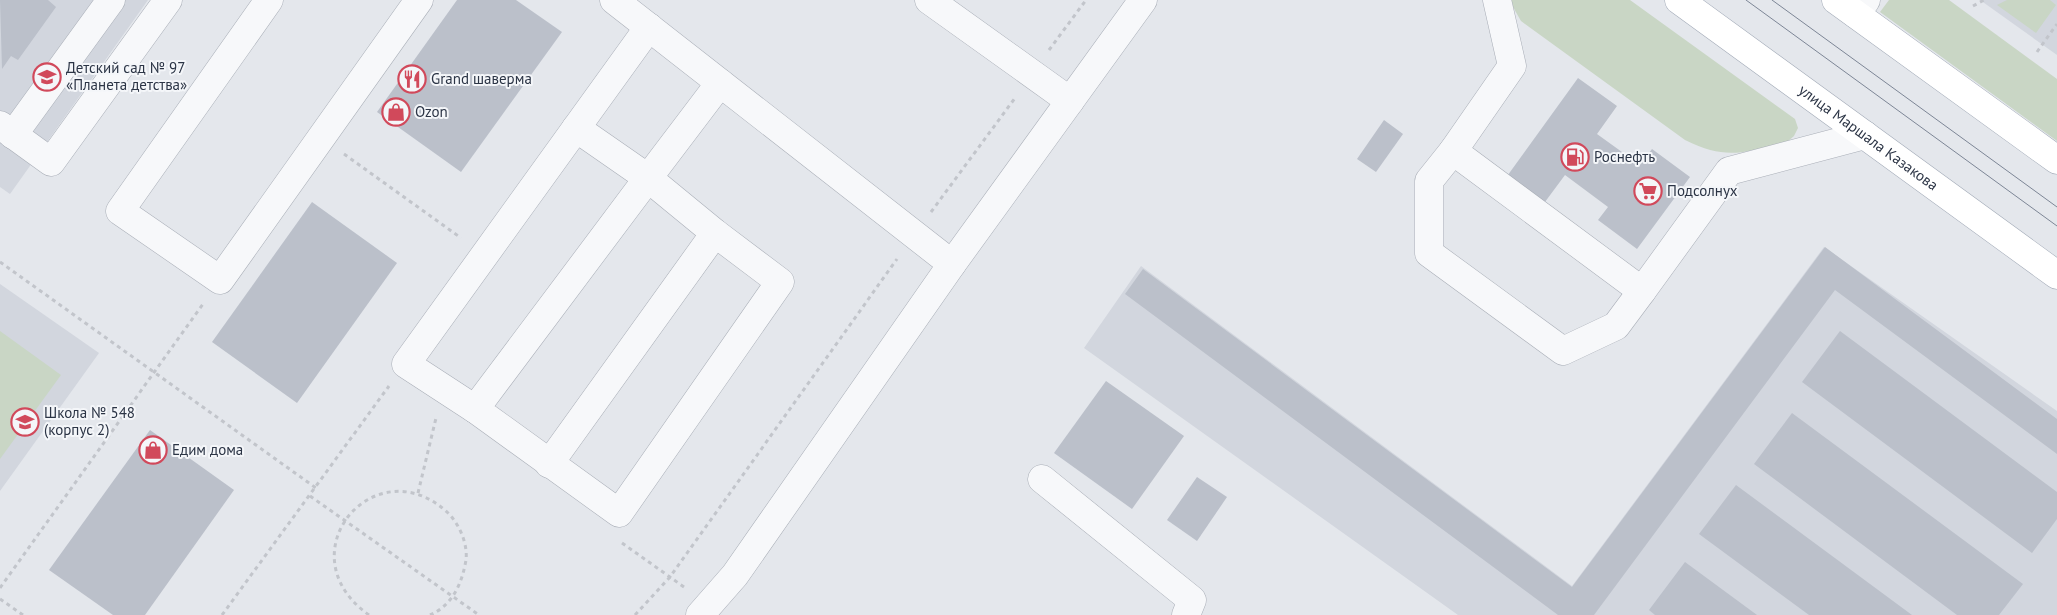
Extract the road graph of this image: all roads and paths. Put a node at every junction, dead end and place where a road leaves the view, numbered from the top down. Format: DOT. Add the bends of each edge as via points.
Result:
graph roads {
  1 [pos="111,0"];
  2 [pos="168,0"];
  3 [pos="269,0"];
  4 [pos="419,0"];
  5 [pos="614,0"];
  6 [pos="929,0"];
  7 [pos="1086,0"];
  8 [pos="1143,0"];
  9 [pos="1497,0"];
  10 [pos="1679,0"];
  11 [pos="1984,0"];
  12 [pos="1852,5"];
  13 [pos="1973,6"];
  14 [pos="2057,24"];
  15 [pos="649,27"];
  16 [pos="2036,52"];
  17 [pos="1032,74"];
  18 [pos="720,82"];
  19 [pos="1070,101"];
  20 [pos="576,128"];
  21 [pos="7,130"];
  22 [pos="1865,135"];
  23 [pos="321,138"];
  24 [pos="1453,151"];
  25 [pos="2057,160"];
  26 [pos="648,178"];
  27 [pos="715,233"];
  28 [pos="915,234"];
  29 [pos="484,254"];
  30 [pos="0,262"];
  31 [pos="952,264"];
  32 [pos="2057,275"];
  33 [pos="220,280"];
  34 [pos="1642,291"];
  35 [pos="406,364"];
  36 [pos="154,372"];
  37 [pos="475,409"];
  38 [pos="437,412"];
  39 [pos="550,464"];
  40 [pos="1042,479"];
  41 [pos="316,488"];
  42 [pos="418,493"];
  43 [pos="310,496"];
  44 [pos="345,520"];
  45 [pos="0,588"];
  46 [pos="453,597"];
  47 [pos="0,599"];
  48 [pos="23,615"];
  49 [pos="222,615"];
  50 [pos="369,615"];
  51 [pos="430,615"];
  52 [pos="479,615"];
  53 [pos="635,615"];
  54 [pos="700,615"];
  55 [pos="1186,615"];
  1 -- 21 [label="street"];
  2 -- 21 [label="street" via="51,162"];
  3 -- 33 [label="street" via="120,211"];
  4 -- 23 [label="street"];
  5 -- 15 [label="street"];
  6 -- 17 [label="street"];
  7 -- 17 [label="path"];
  8 -- 19 [label="street"];
  9 -- 24 [label="street" via="1512,66"];
  10 -- 22 [label="main road, улица Маршала Казакова"];
  11 -- 13 [label="path"];
  12 -- 25 [label="main road"];
  14 -- 16 [label="path"];
  15 -- 18 [label="street"];
  15 -- 20 [label="street"];
  17 -- 19 [label="street"];
  17 -- 28 [label="path"];
  18 -- 26 [label="street"];
  18 -- 28 [label="street"];
  19 -- 31 [label="street"];
  20 -- 26 [label="street"];
  20 -- 29 [label="street"];
  22 -- 32 [label="main road, улица Маршала Казакова"];
  22 -- 34 [label="street" via="1729,171"];
  23 -- 29 [label="path"];
  23 -- 33 [label="street"];
  24 -- 34 [label="street"];
  24 -- 34 [label="street" via="1429,181 1429,253 1563,351 1616,326"];
  26 -- 27 [label="street"];
  26 -- 37 [label="street"];
  27 -- 39 [label="street"];
  27 -- 39 [label="street" via="780,282 619,513"];
  28 -- 31 [label="street"];
  28 -- 53 [label="path" via="670,577"];
  29 -- 35 [label="street"];
  30 -- 36 [label="path"];
  31 -- 54 [label="street" via="735,575"];
  33 -- 36 [label="path"];
  35 -- 37 [label="street"];
  35 -- 41 [label="path"];
  36 -- 41 [label="path"];
  36 -- 45 [label="path"];
  37 -- 39 [label="street"];
  38 -- 42 [label="path"];
  40 -- 55 [label="street" via="1192,600"];
  41 -- 43 [label="path"];
  42 -- 44 [label="path" via="397,491 377,495 359,505"];
  42 -- 46 [label="path" via="437,502 463,535 466,557 463,578"];
  43 -- 44 [label="path"];
  43 -- 49 [label="path"];
  44 -- 46 [label="path"];
  44 -- 50 [label="path" via="336,541 334,564 340,585 353,604"];
  46 -- 51 [label="path"];
  46 -- 52 [label="path"];
  47 -- 48 [label="path"];
}
